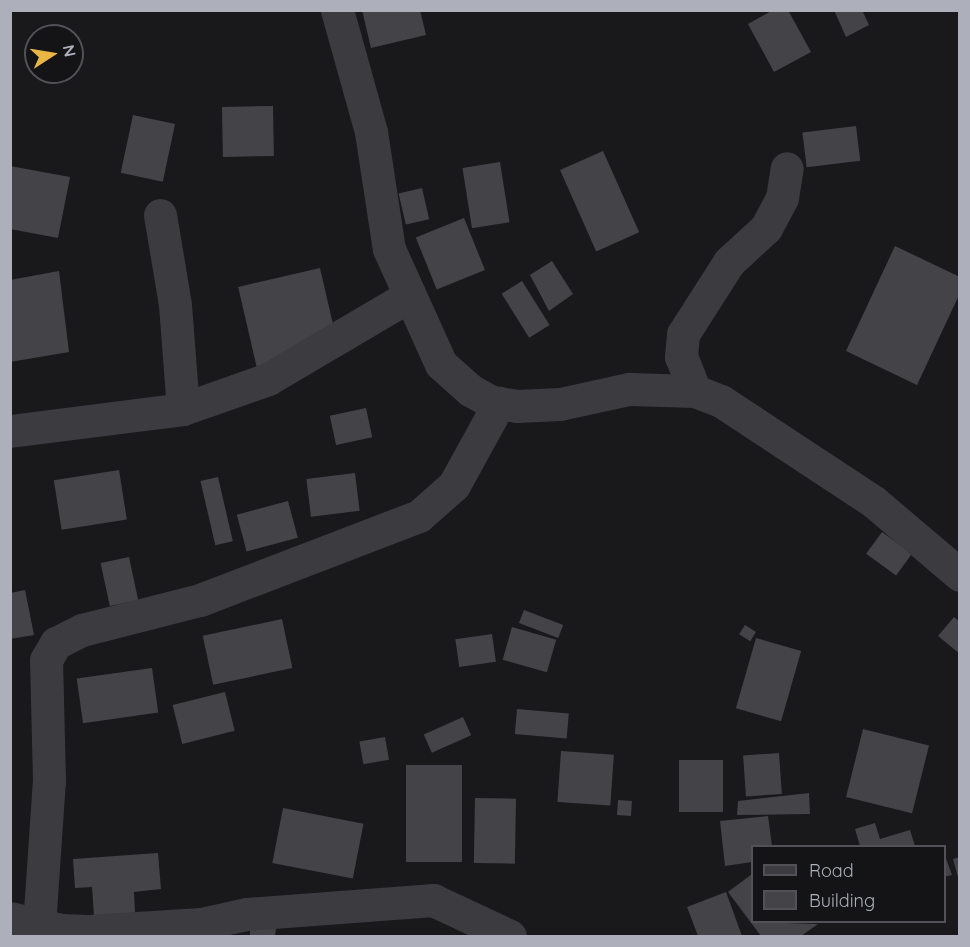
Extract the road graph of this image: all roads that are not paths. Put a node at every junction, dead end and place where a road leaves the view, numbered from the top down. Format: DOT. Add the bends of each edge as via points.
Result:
graph roads {
  1 [pos="337,10"];
  2 [pos="787,168"];
  3 [pos="159,215"];
  4 [pos="407,297"];
  5 [pos="695,391"];
  6 [pos="499,403"];
  7 [pos="183,409"];
  8 [pos="10,431"];
  9 [pos="960,575"];
  10 [pos="25,922"];
  11 [pos="490,931"];
  1 -- 4 [label="street" via="371,132 389,249"];
  2 -- 5 [label="street" via="782,198 766,228 729,262 683,334 681,357"];
  3 -- 7 [label="street" via="175,305"];
  4 -- 6 [label="street" via="441,364 470,390"];
  4 -- 7 [label="street" via="268,379"];
  5 -- 6 [label="street" via="629,389 560,404"];
  5 -- 9 [label="street" via="721,401 806,454 874,502"];
  6 -- 10 [label="street" via="454,485 419,516 200,600 82,630 56,643 46,660 49,781"];
  7 -- 8 [label="street"];
  10 -- 11 [label="street" via="89,931 201,924 247,914 423,900"];
}
